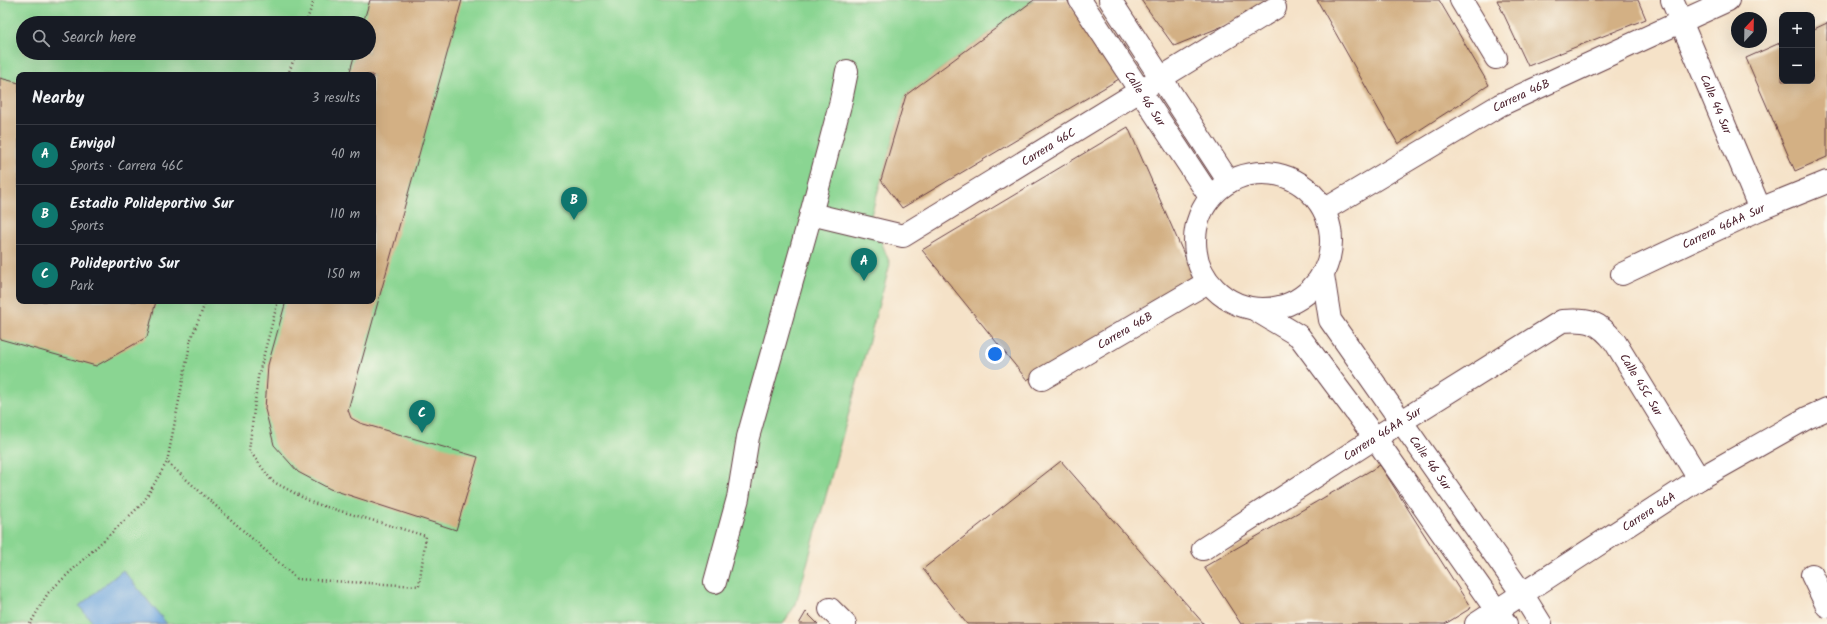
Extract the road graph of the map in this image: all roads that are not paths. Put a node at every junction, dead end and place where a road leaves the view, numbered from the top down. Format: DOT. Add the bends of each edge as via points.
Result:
graph roads {
  1 [pos="1080,0"];
  2 [pos="1110,0"];
  3 [pos="1461,0"];
  4 [pos="1672,0"];
  5 [pos="1728,0"];
  6 [pos="1275,8"];
  7 [pos="1682,21"];
  8 [pos="1496,58"];
  9 [pos="847,71"];
  10 [pos="1161,78"];
  11 [pos="1140,91"];
  12 [pos="1229,182"];
  13 [pos="1827,182"];
  14 [pos="1210,197"];
  15 [pos="1760,208"];
  16 [pos="1324,210"];
  17 [pos="811,214"];
  18 [pos="1323,274"];
  19 [pos="1622,274"];
  20 [pos="1208,282"];
  21 [pos="1254,309"];
  22 [pos="1562,321"];
  23 [pos="1042,379"];
  24 [pos="1827,409"];
  25 [pos="1401,423"];
  26 [pos="1375,438"];
  27 [pos="1700,479"];
  28 [pos="1204,549"];
  29 [pos="1812,575"];
  30 [pos="715,582"];
  31 [pos="1523,595"];
  32 [pos="1827,606"];
  33 [pos="1502,618"];
  34 [pos="1476,624"];
  35 [pos="1541,624"];
  1 -- 11 [label="street, Calle 46 Sur"];
  2 -- 10 [label="street, Calle 46 Sur"];
  3 -- 8 [label="street"];
  4 -- 7 [label="street, Calle 44 Sur"];
  5 -- 7 [label="street, Carrera 46B"];
  6 -- 10 [label="street, Carrera 46C"];
  7 -- 15 [label="street, Calle 44 Sur"];
  7 -- 16 [label="street, Carrera 46B" via="1500,105"];
  9 -- 17 [label="street"];
  10 -- 11 [label="street, Carrera 46C"];
  10 -- 12 [label="street, Calle 46 Sur"];
  11 -- 14 [label="street, Calle 46 Sur"];
  11 -- 17 [label="street, Carrera 46C" via="903,236"];
  12 -- 14 [label="street"];
  12 -- 16 [label="street" via="1246,175 1264,173 1282,176 1299,183 1313,194"];
  13 -- 15 [label="street, Carrera 46AA Sur"];
  14 -- 20 [label="street" via="1195,230 1199,266"];
  15 -- 19 [label="street, Carrera 46AA Sur"];
  16 -- 18 [label="street" via="1330,225 1332,242 1330,259"];
  17 -- 30 [label="street" via="748,437 738,498"];
  18 -- 21 [label="street" via="1313,288 1301,298 1271,309"];
  18 -- 25 [label="street, Calle 46 Sur" via="1330,320"];
  20 -- 21 [label="street" via="1220,295 1236,304"];
  20 -- 23 [label="street, Carrera 46B"];
  21 -- 26 [label="street" via="1299,336"];
  22 -- 25 [label="street, Carrera 46AA Sur"];
  22 -- 27 [label="street, Calle 45C Sur" via="1592,322 1605,329"];
  24 -- 27 [label="street, Carrera 46A"];
  25 -- 26 [label="street, Carrera 46AA Sur"];
  25 -- 31 [label="street, Calle 46 Sur"];
  26 -- 28 [label="street, Carrera 46AA Sur"];
  26 -- 33 [label="street"];
  27 -- 31 [label="street, Carrera 46A"];
  29 -- 32 [label="street"];
  31 -- 33 [label="street, Carrera 46A"];
  31 -- 35 [label="street, Calle 46 Sur"];
  33 -- 34 [label="street, Carrera 46A"];
}
